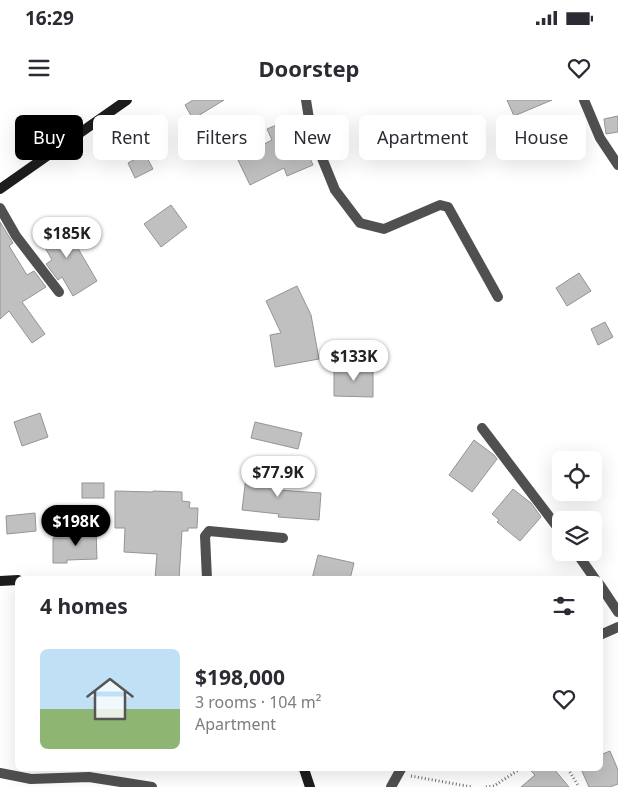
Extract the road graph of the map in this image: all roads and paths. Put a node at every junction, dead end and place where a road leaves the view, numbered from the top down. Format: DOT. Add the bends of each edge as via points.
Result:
graph roads {
  1 [pos="127,100"];
  2 [pos="306,100"];
  3 [pos="584,100"];
  4 [pos="618,165"];
  5 [pos="0,189"];
  6 [pos="0,208"];
  7 [pos="59,292"];
  8 [pos="498,297"];
  9 [pos="482,428"];
  10 [pos="552,520"];
  11 [pos="283,538"];
  12 [pos="582,561"];
  13 [pos="207,576"];
  14 [pos="593,576"];
  15 [pos="15,580"];
  16 [pos="0,581"];
  17 [pos="603,590"];
  18 [pos="618,612"];
  19 [pos="618,628"];
  20 [pos="603,634"];
  21 [pos="305,771"];
  22 [pos="400,771"];
  23 [pos="517,771"];
  24 [pos="569,771"];
  25 [pos="0,773"];
  26 [pos="88,782"];
  27 [pos="152,787"];
  28 [pos="310,787"];
  29 [pos="391,787"];
  30 [pos="472,787"];
  31 [pos="486,787"];
  32 [pos="579,787"];
  1 -- 5 [label="street"];
  2 -- 8 [label="street" via="311,131 335,190 360,223 384,229 440,204 448,207"];
  3 -- 4 [label="street" via="600,138"];
  6 -- 7 [label="street" via="16,236"];
  9 -- 10 [label="street"];
  11 -- 13 [label="street" via="209,531 205,536"];
  12 -- 14 [label="street"];
  15 -- 16 [label="street"];
  17 -- 18 [label="street"];
  19 -- 20 [label="street"];
  21 -- 28 [label="street"];
  22 -- 29 [label="street"];
  22 -- 30 [label="path"];
  23 -- 31 [label="path" via="494,786"];
  24 -- 32 [label="path"];
  25 -- 26 [label="street" via="31,779"];
  26 -- 27 [label="street"];
}
